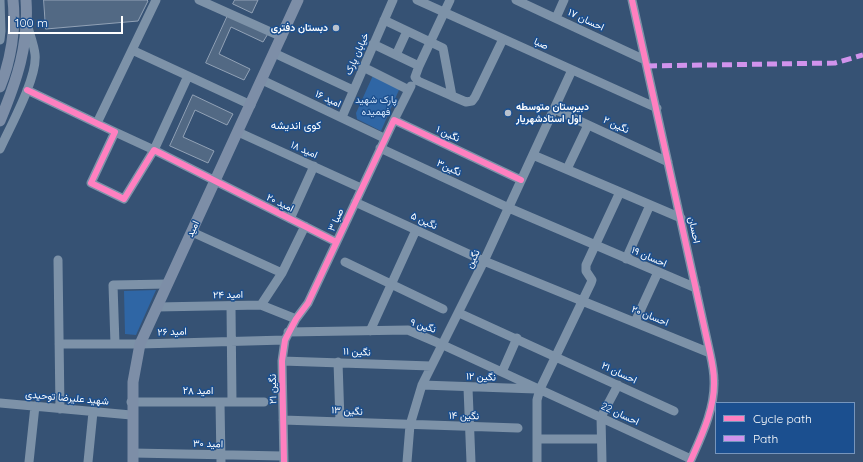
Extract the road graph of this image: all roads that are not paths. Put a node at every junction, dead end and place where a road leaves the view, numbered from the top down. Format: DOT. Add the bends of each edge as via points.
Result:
graph roads {
  1 [pos="0,0"];
  2 [pos="13,0"];
  3 [pos="26,0"];
  4 [pos="156,0"];
  5 [pos="199,0"];
  6 [pos="393,0"];
  7 [pos="417,0"];
  8 [pos="450,0"];
  9 [pos="516,0"];
  10 [pos="564,0"];
  11 [pos="632,0"];
  12 [pos="298,2"];
  13 [pos="444,12"];
  14 [pos="556,18"];
  15 [pos="384,20"];
  16 [pos="27,25"];
  17 [pos="407,31"];
  18 [pos="282,37"];
  19 [pos="503,39"];
  20 [pos="0,40"];
  21 [pos="430,42"];
  22 [pos="373,44"];
  23 [pos="132,50"];
  24 [pos="274,53"];
  25 [pos="396,55"];
  26 [pos="646,60"];
  27 [pos="419,66"];
  28 [pos="363,67"];
  29 [pos="572,70"];
  30 [pos="188,76"];
  31 [pos="415,77"];
  32 [pos="262,80"];
  33 [pos="0,87"];
  34 [pos="27,90"];
  35 [pos="354,90"];
  36 [pos="409,90"];
  37 [pos="452,96"];
  38 [pos="251,105"];
  39 [pos="657,108"];
  40 [pos="554,109"];
  41 [pos="342,117"];
  42 [pos="394,120"];
  43 [pos="0,121"];
  44 [pos="97,123"];
  45 [pos="588,125"];
  46 [pos="115,132"];
  47 [pos="238,132"];
  48 [pos="384,138"];
  49 [pos="380,148"];
  50 [pos="0,149"];
  51 [pos="154,150"];
  52 [pos="533,155"];
  53 [pos="668,162"];
  54 [pos="314,166"];
  55 [pos="567,170"];
  56 [pos="521,180"];
  57 [pos="215,182"];
  58 [pos="361,188"];
  59 [pos="620,192"];
  60 [pos="355,202"];
  61 [pos="650,205"];
  62 [pos="509,208"];
  63 [pos="681,218"];
  64 [pos="290,219"];
  65 [pos="305,226"];
  66 [pos="416,230"];
  67 [pos="192,232"];
  68 [pos="336,242"];
  69 [pos="594,246"];
  70 [pos="626,259"];
  71 [pos="58,260"];
  72 [pos="484,261"];
  73 [pos="346,262"];
  74 [pos="658,272"];
  75 [pos="282,273"];
  76 [pos="168,284"];
  77 [pos="391,284"];
  78 [pos="696,288"];
  79 [pos="581,301"];
  80 [pos="261,305"];
  81 [pos="157,306"];
  82 [pos="231,306"];
  83 [pos="443,309"];
  84 [pos="459,312"];
  85 [pos="296,319"];
  86 [pos="635,322"];
  87 [pos="370,331"];
  88 [pos="286,336"];
  89 [pos="517,338"];
  90 [pos="231,342"];
  91 [pos="59,344"];
  92 [pos="114,344"];
  93 [pos="140,344"];
  94 [pos="443,344"];
  95 [pos="710,353"];
  96 [pos="555,355"];
  97 [pos="282,361"];
  98 [pos="338,362"];
  99 [pos="431,366"];
  100 [pos="502,372"];
  101 [pos="618,384"];
  102 [pos="422,385"];
  103 [pos="468,388"];
  104 [pos="540,389"];
  105 [pos="131,402"];
  106 [pos="220,402"];
  107 [pos="232,402"];
  108 [pos="264,402"];
  109 [pos="0,403"];
  110 [pos="35,406"];
  111 [pos="60,409"];
  112 [pos="674,411"];
  113 [pos="93,412"];
  114 [pos="132,415"];
  115 [pos="601,417"];
  116 [pos="283,420"];
  117 [pos="340,421"];
  118 [pos="410,425"];
  119 [pos="469,427"];
  120 [pos="518,428"];
  121 [pos="537,439"];
  122 [pos="601,440"];
  123 [pos="133,457"];
  124 [pos="221,458"];
  125 [pos="284,459"];
  126 [pos="691,461"];
  127 [pos="29,462"];
  128 [pos="88,462"];
  129 [pos="407,462"];
  130 [pos="471,462"];
  131 [pos="537,462"];
  132 [pos="602,462"];
  1 -- 20 [label="street"];
  2 -- 33 [label="main road" via="13,36"];
  3 -- 16 [label="main road"];
  4 -- 23 [label="street"];
  5 -- 18 [label="street"];
  6 -- 15 [label="street, خیابان پارک"];
  7 -- 13 [label="street, صبا"];
  8 -- 13 [label="street"];
  9 -- 14 [label="street, احسان ۱۷"];
  10 -- 14 [label="street"];
  11 -- 26 [label="street, احسان"];
  12 -- 18 [label="main road, امید"];
  13 -- 19 [label="street, صبا"];
  13 -- 21 [label="street"];
  14 -- 26 [label="street, احسان ۱۷"];
  15 -- 17 [label="street"];
  15 -- 22 [label="street, خیابان پارک"];
  16 -- 34 [label="street" via="35,54"];
  16 -- 43 [label="main road" via="15,85"];
  17 -- 21 [label="street"];
  17 -- 25 [label="street"];
  18 -- 24 [label="main road, امید"];
  19 -- 29 [label="street, صبا"];
  19 -- 37 [label="street" via="472,101 466,102"];
  21 -- 27 [label="street"];
  21 -- 37 [label="street" via="443,48"];
  22 -- 25 [label="street"];
  22 -- 28 [label="street, خیابان پارک"];
  23 -- 30 [label="street"];
  23 -- 44 [label="street"];
  24 -- 32 [label="main road, امید"];
  24 -- 35 [label="street"];
  25 -- 27 [label="street"];
  26 -- 39 [label="street, احسان"];
  27 -- 31 [label="street"];
  28 -- 35 [label="street, خیابان پارک"];
  28 -- 36 [label="street"];
  29 -- 39 [label="street, صبا"];
  29 -- 40 [label="street, نگین"];
  30 -- 38 [label="street"];
  30 -- 51 [label="street"];
  31 -- 36 [label="street"];
  31 -- 37 [label="street" via="418,81"];
  32 -- 38 [label="main road, امید"];
  32 -- 41 [label="street, امید ۱۶"];
  34 -- 44 [label="street, امید ۲۰"];
  34 -- 50 [label="street"];
  35 -- 41 [label="street, خیابان پارک"];
  36 -- 42 [label="street"];
  38 -- 47 [label="main road, امید"];
  39 -- 53 [label="street, احسان"];
  40 -- 45 [label="street, نگین ۲"];
  40 -- 52 [label="street, نگین"];
  41 -- 48 [label="street, امید ۱۶"];
  42 -- 48 [label="street"];
  42 -- 56 [label="street, نگین ۱"];
  44 -- 46 [label="street, امید ۲۰"];
  45 -- 53 [label="street, نگین ۲"];
  45 -- 55 [label="street"];
  46 -- 51 [label="street, امید ۲۰"];
  46 -- 51 [label="street" via="90,184 124,199"];
  47 -- 54 [label="street, امید ۱۸"];
  47 -- 57 [label="main road, امید"];
  48 -- 49 [label="street"];
  49 -- 58 [label="street, صبا ۳"];
  49 -- 62 [label="street, نگین۳"];
  51 -- 57 [label="street, امید ۲۰"];
  52 -- 55 [label="street"];
  52 -- 56 [label="street, نگین"];
  53 -- 63 [label="street, احسان"];
  54 -- 58 [label="street, امید ۱۸"];
  54 -- 64 [label="street"];
  55 -- 59 [label="street"];
  56 -- 62 [label="street, نگین"];
  57 -- 64 [label="street, امید ۲۰"];
  57 -- 67 [label="main road, امید"];
  58 -- 60 [label="street, صبا ۳"];
  59 -- 61 [label="street"];
  59 -- 69 [label="street"];
  60 -- 66 [label="street, نگین ۵"];
  60 -- 68 [label="street, صبا ۳"];
  61 -- 63 [label="street"];
  61 -- 70 [label="street"];
  62 -- 69 [label="street, نگین۳"];
  62 -- 72 [label="street, نگین"];
  63 -- 78 [label="street, احسان"];
  64 -- 65 [label="street, امید ۲۰"];
  65 -- 68 [label="street, امید ۲۰"];
  65 -- 75 [label="street"];
  66 -- 72 [label="street, نگین ۵"];
  66 -- 77 [label="street"];
  67 -- 75 [label="street"];
  67 -- 76 [label="main road, امید"];
  68 -- 85 [label="street, صبا ۳" via="308,303"];
  69 -- 70 [label="street, احسان ۱۹"];
  69 -- 79 [label="street" via="585,268 592,280"];
  70 -- 74 [label="street, احسان ۱۹"];
  71 -- 91 [label="street"];
  72 -- 79 [label="street, نگین ۵"];
  72 -- 84 [label="street, نگین"];
  73 -- 77 [label="street"];
  74 -- 78 [label="street, احسان ۱۹"];
  74 -- 86 [label="street"];
  75 -- 80 [label="street"];
  76 -- 81 [label="main road, امید"];
  76 -- 92 [label="street" via="113,285"];
  77 -- 83 [label="street"];
  77 -- 87 [label="street"];
  78 -- 95 [label="street, احسان"];
  79 -- 86 [label="street, احسان ۲۰"];
  79 -- 96 [label="street"];
  80 -- 82 [label="street, امید ۲۴"];
  80 -- 85 [label="street, امید ۲۴"];
  81 -- 82 [label="street, امید ۲۴"];
  81 -- 93 [label="main road, امید"];
  82 -- 90 [label="street"];
  84 -- 89 [label="street, احسان ۲۱"];
  84 -- 94 [label="street, نگین"];
  85 -- 88 [label="street, نگین ۲۱"];
  86 -- 95 [label="street, احسان ۲۰"];
  87 -- 88 [label="street, نگین ۹"];
  87 -- 94 [label="street, نگین ۹" via="408,330"];
  88 -- 90 [label="street, امید ۲۶"];
  88 -- 97 [label="street, نگین ۲۱"];
  89 -- 96 [label="street, احسان ۲۱"];
  89 -- 100 [label="street"];
  90 -- 93 [label="street, امید ۲۶"];
  90 -- 107 [label="street"];
  91 -- 92 [label="street, امید ۲۶"];
  91 -- 111 [label="street"];
  92 -- 93 [label="street, امید ۲۶"];
  93 -- 105 [label="main road, امید"];
  94 -- 99 [label="street, نگین"];
  94 -- 100 [label="street, نگین ۹"];
  95 -- 126 [label="street, احسان" via="714,382 712,401"];
  96 -- 101 [label="street, احسان ۲۱"];
  96 -- 104 [label="street"];
  97 -- 98 [label="street, نگین ۱۱"];
  97 -- 116 [label="street, نگین ۲۱"];
  98 -- 99 [label="street, نگین ۱۱"];
  98 -- 117 [label="street"];
  99 -- 102 [label="street, نگین"];
  100 -- 104 [label="street, نگین ۹"];
  101 -- 112 [label="street, احسان ۲۱"];
  101 -- 115 [label="street"];
  102 -- 103 [label="street, نگین ۱۲"];
  102 -- 118 [label="street, نگین"];
  103 -- 104 [label="street, نگین ۱۲"];
  103 -- 119 [label="street"];
  104 -- 115 [label="street, احسان 22"];
  104 -- 121 [label="street" via="537,400"];
  105 -- 106 [label="street, امید ۲۸"];
  105 -- 114 [label="main road, امید"];
  106 -- 107 [label="street, امید ۲۸"];
  106 -- 124 [label="street"];
  107 -- 108 [label="street, امید ۲۸"];
  109 -- 110 [label="street, شهید علیرضا توحیدی"];
  110 -- 111 [label="street, شهید علیرضا توحیدی"];
  110 -- 127 [label="street"];
  111 -- 113 [label="street, شهید علیرضا توحیدی"];
  113 -- 114 [label="street, شهید علیرضا توحیدی"];
  113 -- 128 [label="street"];
  114 -- 123 [label="main road, امید"];
  115 -- 122 [label="street"];
  115 -- 126 [label="street, احسان 22"];
  116 -- 117 [label="street, نگین ۱۳"];
  116 -- 125 [label="street, نگین ۲۱"];
  117 -- 118 [label="street, نگین ۱۳"];
  118 -- 119 [label="street, نگین ۱۴"];
  118 -- 129 [label="street, نگین"];
  119 -- 120 [label="street, نگین ۱۴"];
  119 -- 130 [label="street"];
  121 -- 122 [label="street"];
  121 -- 131 [label="street"];
  122 -- 132 [label="street"];
  123 -- 124 [label="street, امید ۳۰"];
  124 -- 125 [label="street, امید ۳۰"];
}
